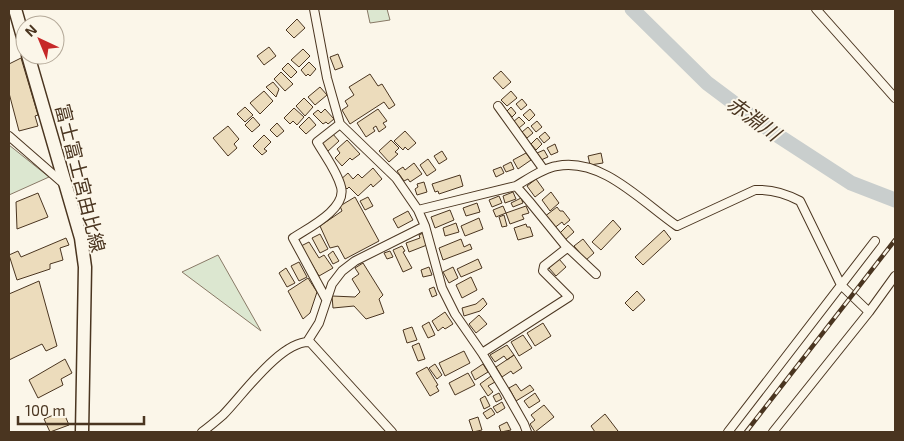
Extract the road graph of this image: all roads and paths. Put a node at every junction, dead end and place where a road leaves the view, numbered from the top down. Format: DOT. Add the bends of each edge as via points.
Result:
graph roads {
  1 [pos="314,9"];
  2 [pos="816,9"];
  3 [pos="31,65"];
  4 [pos="895,98"];
  5 [pos="498,106"];
  6 [pos="340,124"];
  7 [pos="9,136"];
  8 [pos="544,170"];
  9 [pos="67,186"];
  10 [pos="516,186"];
  11 [pos="418,210"];
  12 [pos="425,226"];
  13 [pos="875,241"];
  14 [pos="568,248"];
  15 [pos="596,274"];
  16 [pos="895,276"];
  17 [pos="840,285"];
  18 [pos="326,299"];
  19 [pos="869,312"];
  20 [pos="307,342"];
  21 [pos="482,353"];
  22 [pos="82,432"];
  23 [pos="202,432"];
  24 [pos="392,432"];
  25 [pos="527,432"];
  26 [pos="728,432"];
  27 [pos="772,432"];
  1 -- 6 [label="street" via="327,78"];
  2 -- 4 [label="street"];
  3 -- 9 [label="main road, 富士富士宮由比線"];
  5 -- 8 [label="street"];
  6 -- 11 [label="street" via="396,178"];
  6 -- 18 [label="street" via="317,142 340,184 342,190 338,203 330,214 293,238"];
  7 -- 9 [label="street"];
  8 -- 10 [label="street"];
  8 -- 17 [label="street" via="574,164 596,171 621,183 677,226 755,190 769,189 786,194 800,201"];
  9 -- 22 [label="main road, 富士富士宮由比線" via="85,267"];
  10 -- 11 [label="street"];
  10 -- 14 [label="street"];
  11 -- 12 [label="street"];
  12 -- 18 [label="street" via="342,270"];
  12 -- 21 [label="street" via="442,288 455,314"];
  13 -- 17 [label="street"];
  14 -- 15 [label="street"];
  14 -- 21 [label="street" via="544,266 543,271 569,297"];
  16 -- 19 [label="street"];
  17 -- 19 [label="street"];
  17 -- 26 [label="street"];
  18 -- 20 [label="street" via="319,323"];
  19 -- 27 [label="street"];
  20 -- 23 [label="street" via="280,354 222,416"];
  20 -- 24 [label="street"];
  21 -- 25 [label="street"];
}
